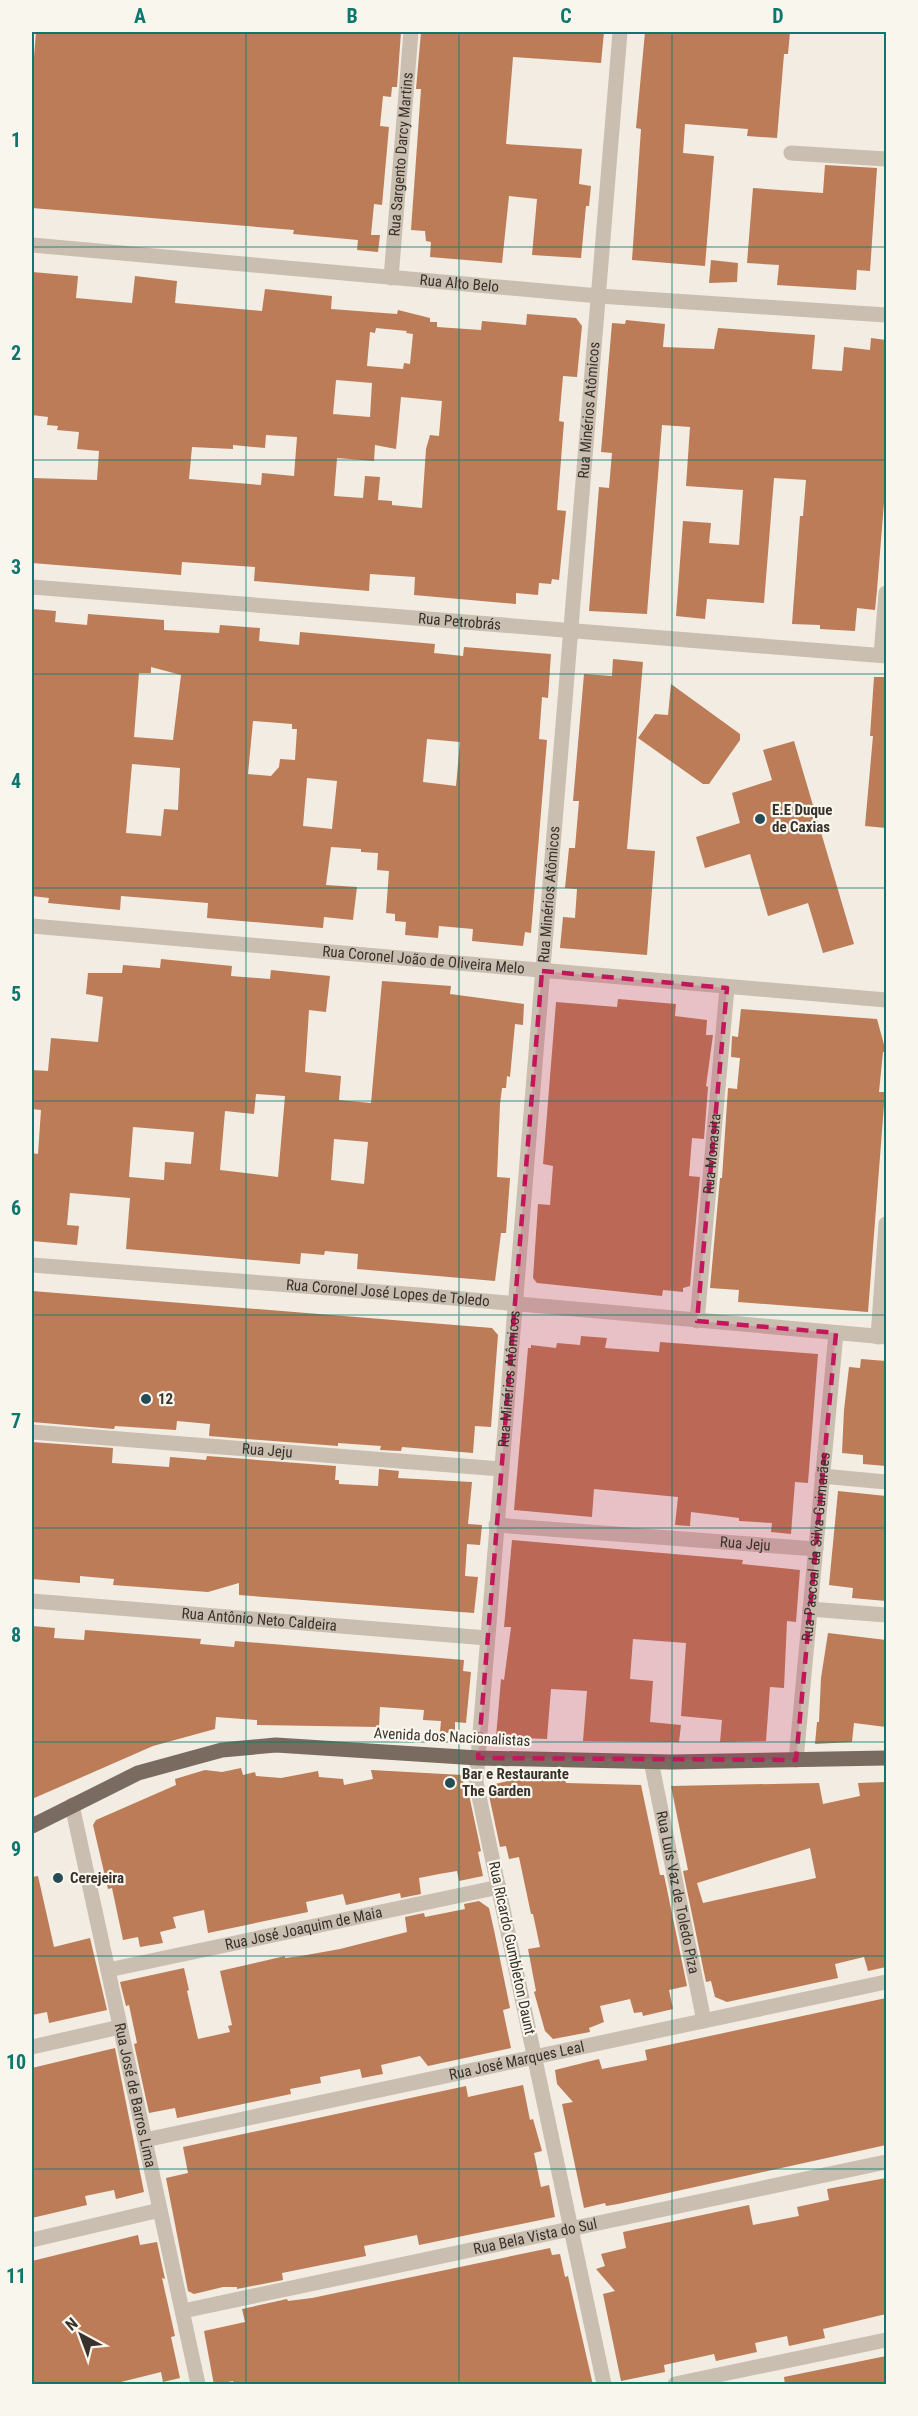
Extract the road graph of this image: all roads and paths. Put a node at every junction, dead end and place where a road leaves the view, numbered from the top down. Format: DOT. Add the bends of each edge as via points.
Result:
graph roads {
  1 [pos="411,32"];
  2 [pos="620,32"];
  3 [pos="791,153"];
  4 [pos="886,159"];
  5 [pos="32,245"];
  6 [pos="391,278"];
  7 [pos="599,296"];
  8 [pos="886,315"];
  9 [pos="32,587"];
  10 [pos="886,593"];
  11 [pos="571,631"];
  12 [pos="884,656"];
  13 [pos="32,926"];
  14 [pos="542,972"];
  15 [pos="727,988"];
  16 [pos="886,1000"];
  17 [pos="886,1224"];
  18 [pos="32,1265"];
  19 [pos="515,1304"];
  20 [pos="697,1321"];
  21 [pos="836,1333"];
  22 [pos="882,1337"];
  23 [pos="32,1432"];
  24 [pos="501,1468"];
  25 [pos="822,1476"];
  26 [pos="886,1482"];
  27 [pos="496,1525"];
  28 [pos="816,1550"];
  29 [pos="32,1602"];
  30 [pos="810,1609"];
  31 [pos="886,1615"];
  32 [pos="487,1638"];
  33 [pos="478,1758"];
  34 [pos="886,1758"];
  35 [pos="796,1760"];
  36 [pos="651,1761"];
  37 [pos="72,1805"];
  38 [pos="32,1826"];
  39 [pos="499,1887"];
  40 [pos="108,1970"];
  41 [pos="886,1982"];
  42 [pos="704,2021"];
  43 [pos="120,2027"];
  44 [pos="32,2048"];
  45 [pos="535,2058"];
  46 [pos="145,2140"];
  47 [pos="886,2162"];
  48 [pos="160,2210"];
  49 [pos="571,2229"];
  50 [pos="32,2240"];
  51 [pos="183,2311"];
  52 [pos="886,2340"];
  53 [pos="198,2385"];
  54 [pos="604,2385"];
  55 [pos="675,2385"];
  1 -- 6 [label="street, Rua Sargento Darcy Martins"];
  2 -- 7 [label="street, Rua Minérios Atômicos"];
  3 -- 4 [label="street"];
  5 -- 6 [label="street, Rua Alto Belo"];
  6 -- 7 [label="street, Rua Alto Belo"];
  7 -- 8 [label="street, Rua Alto Belo"];
  7 -- 11 [label="street, Rua Minérios Atômicos"];
  9 -- 11 [label="street, Rua Petrobrás"];
  10 -- 12 [label="street"];
  11 -- 12 [label="street, Rua Petrobrás"];
  11 -- 14 [label="street, Rua Minérios Atômicos"];
  13 -- 14 [label="street, Rua Coronel João de Oliveira Melo"];
  14 -- 15 [label="street, Rua Coronel João de Oliveira Melo"];
  14 -- 19 [label="street, Rua Minérios Atômicos"];
  15 -- 16 [label="street, Rua Coronel João de Oliveira Melo"];
  15 -- 20 [label="street, Rua Monasita"];
  17 -- 22 [label="street"];
  18 -- 19 [label="street, Rua Coronel José Lopes de Toledo"];
  19 -- 20 [label="street, Rua Coronel José Lopes de Toledo"];
  19 -- 24 [label="street, Rua Minérios Atômicos"];
  20 -- 21 [label="street, Rua Coronel José Lopes de Toledo"];
  21 -- 22 [label="street, Rua Coronel José Lopes de Toledo"];
  21 -- 25 [label="street, Rua Pascoal da Silva Guimarães"];
  23 -- 24 [label="street, Rua Jeju"];
  24 -- 27 [label="street, Rua Minérios Atômicos"];
  25 -- 26 [label="street"];
  25 -- 28 [label="street, Rua Pascoal da Silva Guimarães"];
  27 -- 28 [label="street, Rua Jeju"];
  27 -- 32 [label="street, Rua Minérios Atômicos"];
  28 -- 30 [label="street, Rua Pascoal da Silva Guimarães"];
  29 -- 32 [label="street, Rua Antônio Neto Caldeira"];
  30 -- 31 [label="street"];
  30 -- 35 [label="street, Rua Pascoal da Silva Guimarães"];
  32 -- 33 [label="street, Rua Minérios Atômicos"];
  33 -- 36 [label="main road, Avenida dos Nacionalistas"];
  33 -- 37 [label="main road, Avenida dos Nacionalistas" via="276,1745 222,1750 138,1773"];
  33 -- 39 [label="street, Rua Ricardo Gumbleton Daunt" via="476,1782"];
  34 -- 35 [label="main road, Avenida dos Nacionalistas"];
  35 -- 36 [label="main road, Avenida dos Nacionalistas"];
  36 -- 42 [label="street, Rua Luís Vaz de Toledo Piza"];
  37 -- 38 [label="main road, Avenida dos Nacionalistas"];
  37 -- 40 [label="street, Rua José de Barros Lima"];
  39 -- 40 [label="street, Rua José Joaquim de Maia"];
  39 -- 45 [label="street, Rua Ricardo Gumbleton Daunt"];
  40 -- 43 [label="street, Rua José de Barros Lima"];
  41 -- 42 [label="street, Rua José Marques Leal"];
  42 -- 45 [label="street, Rua José Marques Leal"];
  43 -- 44 [label="street"];
  43 -- 46 [label="street, Rua José de Barros Lima"];
  45 -- 46 [label="street, Rua José Marques Leal"];
  45 -- 49 [label="street, Rua Ricardo Gumbleton Daunt"];
  46 -- 48 [label="street, Rua José de Barros Lima"];
  47 -- 49 [label="street, Rua Bela Vista do Sul"];
  48 -- 50 [label="street"];
  48 -- 51 [label="street, Rua José de Barros Lima"];
  49 -- 51 [label="street, Rua Bela Vista do Sul"];
  49 -- 54 [label="street, Rua Ricardo Gumbleton Daunt"];
  51 -- 53 [label="street, Rua José de Barros Lima"];
  52 -- 55 [label="street"];
}
